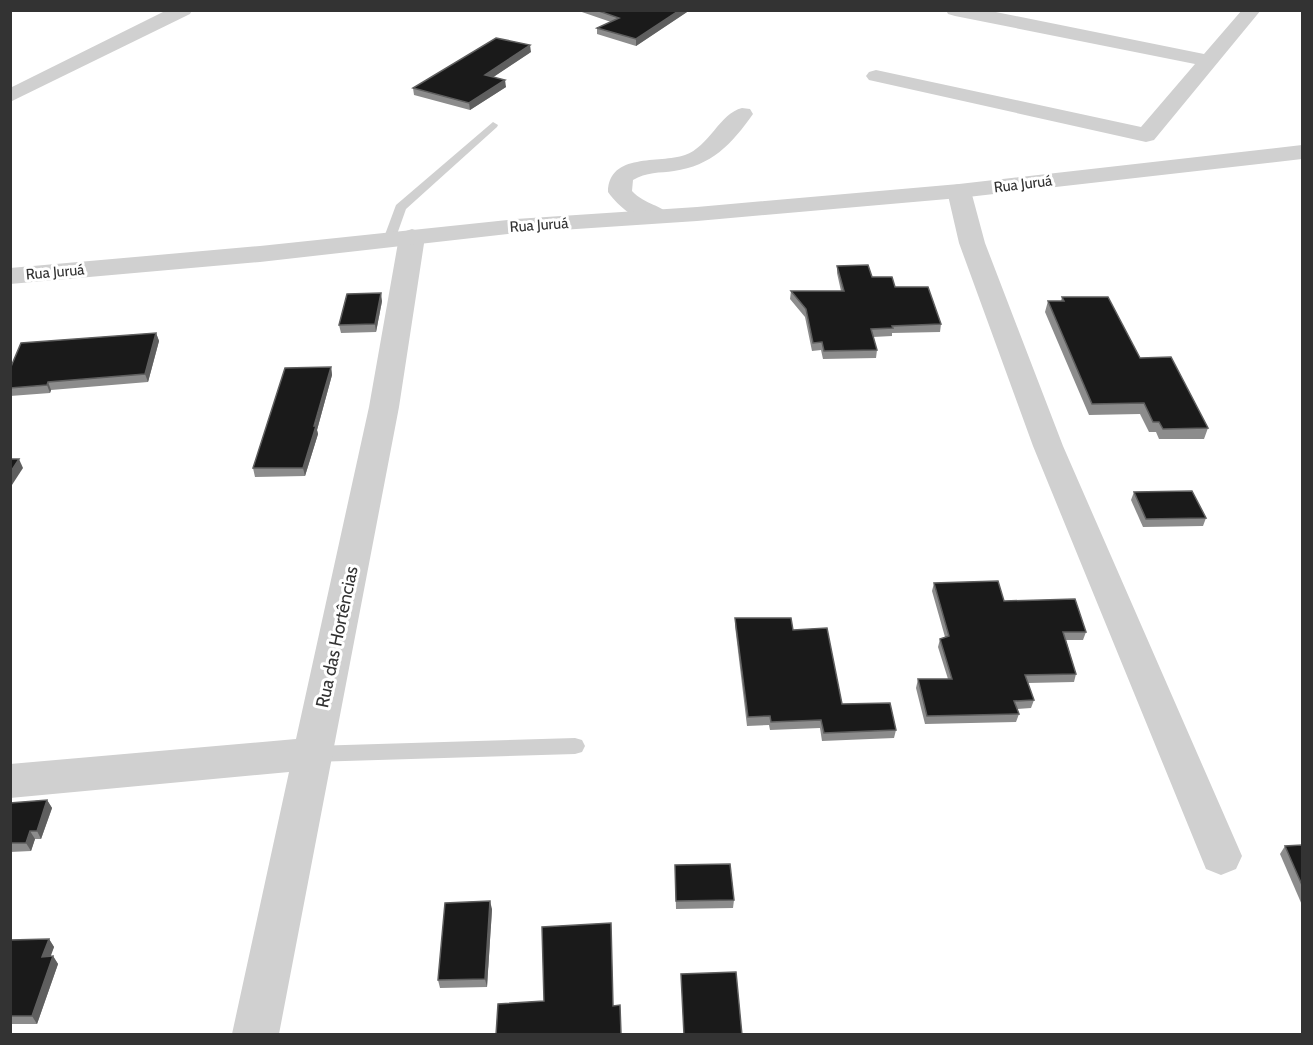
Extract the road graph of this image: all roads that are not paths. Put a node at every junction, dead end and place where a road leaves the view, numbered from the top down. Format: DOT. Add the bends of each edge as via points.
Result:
graph roads {
  1 [pos="183,10"];
  2 [pos="955,10"];
  3 [pos="1252,10"];
  4 [pos="1209,61"];
  5 [pos="876,76"];
  6 [pos="10,96"];
  7 [pos="742,114"];
  8 [pos="492,125"];
  9 [pos="1302,152"];
  10 [pos="959,191"];
  11 [pos="658,216"];
  12 [pos="400,239"];
  13 [pos="10,276"];
  14 [pos="575,746"];
  15 [pos="312,754"];
  16 [pos="10,781"];
  17 [pos="1221,856"];
  18 [pos="255,1035"];
  1 -- 6 [label="street"];
  2 -- 4 [label="street"];
  3 -- 4 [label="street"];
  4 -- 5 [label="street" via="1146,135"];
  7 -- 11 [label="street" via="704,154 633,171 620,181 620,192 632,206"];
  8 -- 12 [label="lane" via="400,208"];
  9 -- 10 [label="street, Rua Juruá"];
  10 -- 11 [label="street, Rua Juruá"];
  10 -- 17 [label="street" via="972,243 1048,446"];
  11 -- 12 [label="street, Rua Juruá"];
  12 -- 13 [label="street, Rua Juruá"];
  12 -- 15 [label="street, Rua das Hortências" via="384,407"];
  14 -- 15 [label="lane"];
  15 -- 16 [label="street"];
  15 -- 18 [label="street, Rua das Hortências"];
}
